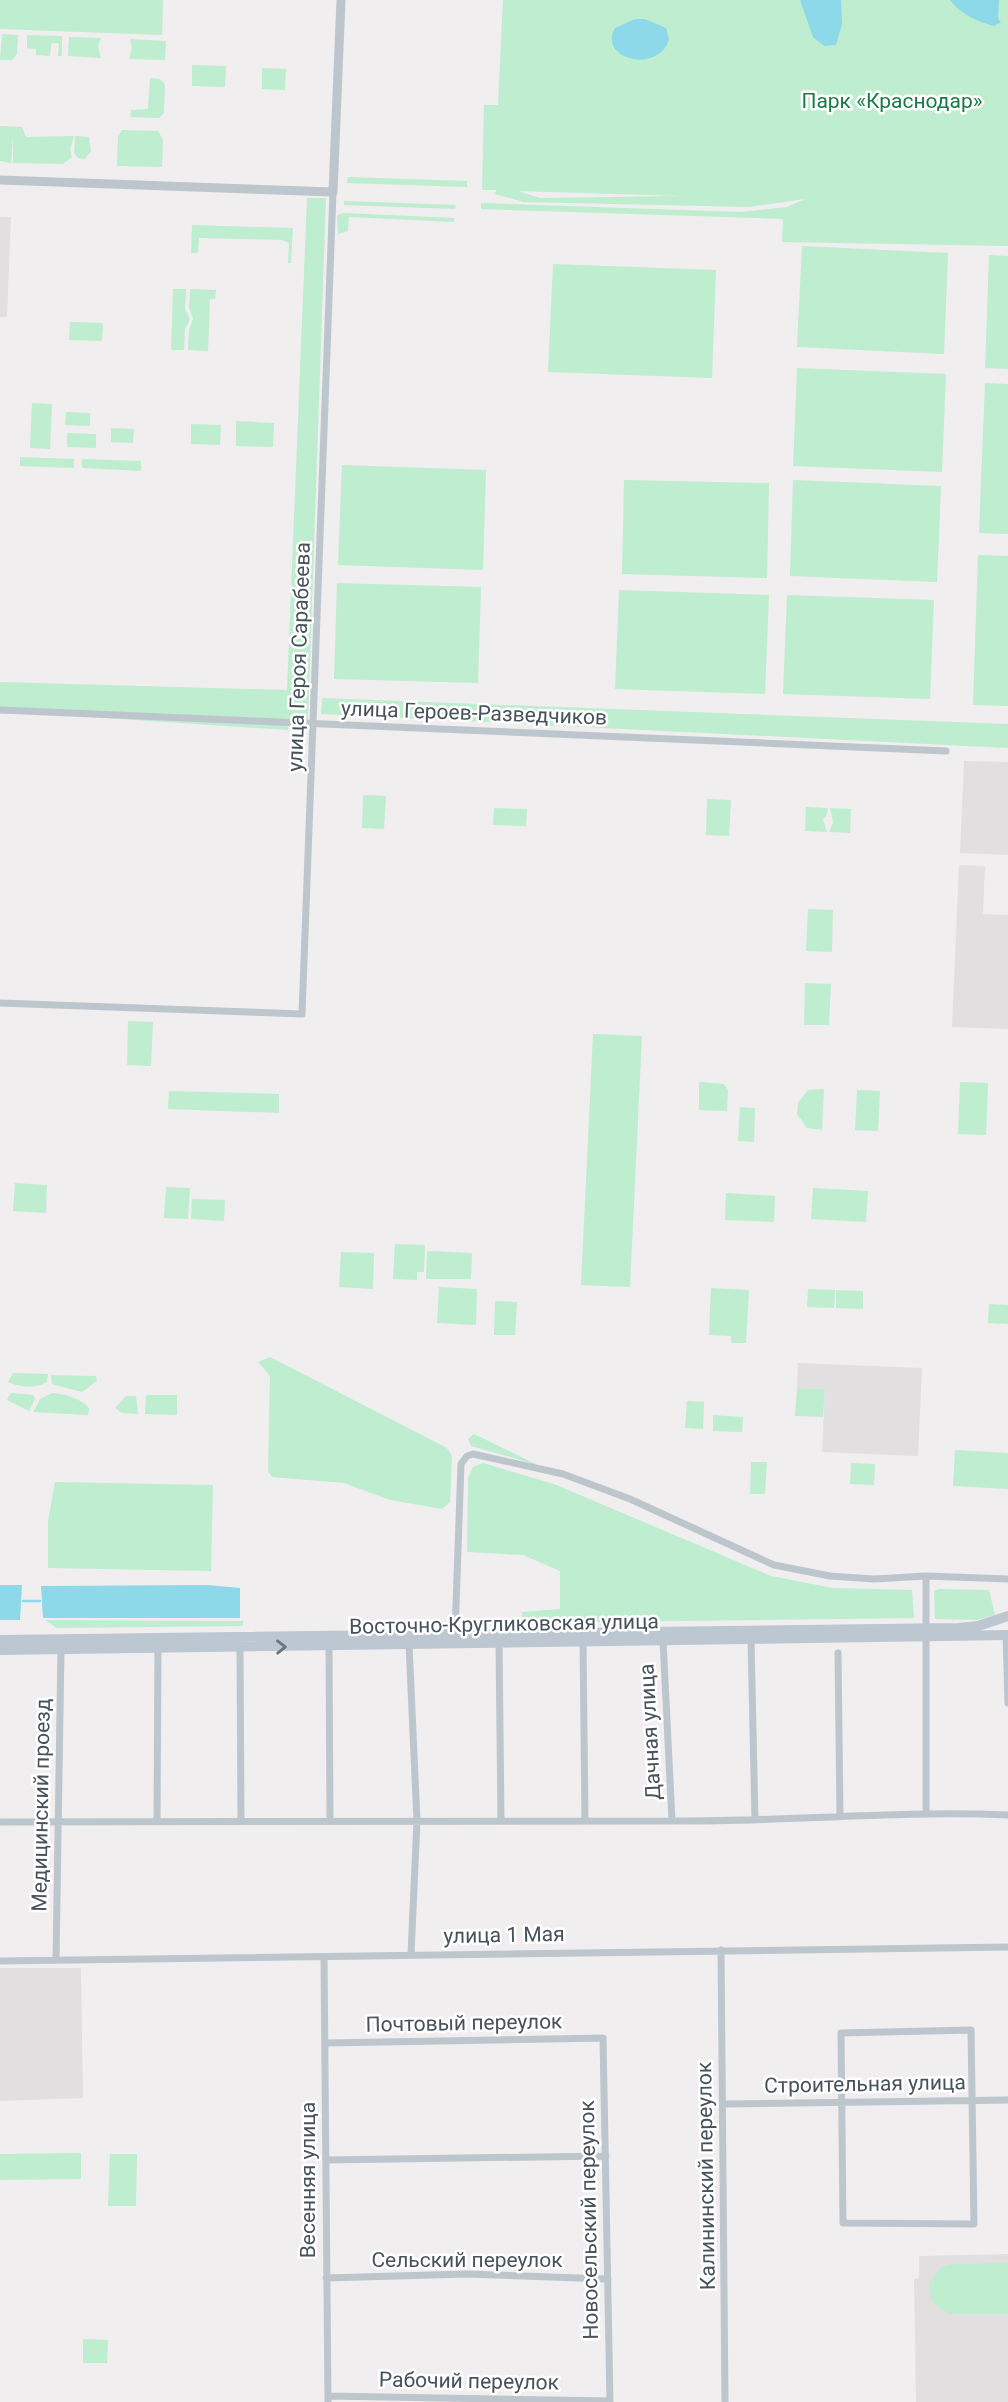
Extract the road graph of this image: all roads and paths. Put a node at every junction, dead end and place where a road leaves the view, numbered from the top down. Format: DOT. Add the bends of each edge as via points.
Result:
graph roads {
  1 [pos="341,0"];
  2 [pos="0,180"];
  3 [pos="333,192"];
  4 [pos="0,710"];
  5 [pos="313,724"];
  6 [pos="946,751"];
  7 [pos="0,1003"];
  8 [pos="926,1576"];
  9 [pos="1008,1579"];
  10 [pos="1008,1616"];
  11 [pos="926,1633"];
  12 [pos="455,1634"];
  13 [pos="1007,1634"];
  14 [pos="751,1639"];
  15 [pos="0,1640"];
  16 [pos="663,1640"];
  17 [pos="583,1642"];
  18 [pos="499,1643"];
  19 [pos="409,1644"];
  20 [pos="329,1646"];
  21 [pos="240,1647"];
  22 [pos="158,1648"];
  23 [pos="0,1650"];
  24 [pos="61,1650"];
  25 [pos="838,1653"];
  26 [pos="1008,1703"];
  27 [pos="926,1811"];
  28 [pos="1008,1815"];
  29 [pos="840,1816"];
  30 [pos="330,1818"];
  31 [pos="241,1819"];
  32 [pos="157,1820"];
  33 [pos="500,1820"];
  34 [pos="585,1820"];
  35 [pos="755,1820"];
  36 [pos="59,1821"];
  37 [pos="417,1821"];
  38 [pos="672,1821"];
  39 [pos="0,1822"];
  40 [pos="1008,1947"];
  41 [pos="721,1950"];
  42 [pos="411,1954"];
  43 [pos="324,1958"];
  44 [pos="56,1960"];
  45 [pos="0,1961"];
  46 [pos="603,2038"];
  47 [pos="326,2043"];
  48 [pos="972,2099"];
  49 [pos="1008,2100"];
  50 [pos="842,2103"];
  51 [pos="723,2104"];
  52 [pos="606,2156"];
  53 [pos="326,2160"];
  54 [pos="326,2278"];
  55 [pos="608,2279"];
  56 [pos="328,2399"];
  57 [pos="610,2401"];
  58 [pos="725,2402"];
  1 -- 3 [label="street, улица Героя Сарабеева"];
  2 -- 3 [label="street"];
  3 -- 5 [label="street, улица Героя Сарабеева"];
  4 -- 5 [label="street, улица Героев-Разведчиков"];
  5 -- 6 [label="street, улица Героев-Разведчиков"];
  5 -- 7 [label="street, улица Героя Сарабеева" via="302,1014"];
  8 -- 9 [label="street"];
  8 -- 11 [label="street"];
  8 -- 12 [label="street" via="863,1578 774,1566 563,1474 473,1454 461,1465"];
  10 -- 11 [label="main road" via="978,1626"];
  11 -- 12 [label="main road, Восточно-Кругликовская улица" via="913,1628"];
  11 -- 13 [label="main road, Восточно-Кругликовская улица"];
  11 -- 14 [label="main road, Восточно-Кругликовская улица"];
  11 -- 27 [label="street"];
  12 -- 15 [label="main road, Восточно-Кругликовская улица"];
  13 -- 26 [label="street"];
  14 -- 16 [label="main road, Восточно-Кругликовская улица"];
  14 -- 35 [label="street"];
  16 -- 17 [label="main road, Восточно-Кругликовская улица"];
  16 -- 38 [label="street, Дачная улица"];
  17 -- 18 [label="main road, Восточно-Кругликовская улица"];
  17 -- 34 [label="street"];
  18 -- 19 [label="main road, Восточно-Кругликовская улица"];
  18 -- 33 [label="street"];
  19 -- 20 [label="main road, Восточно-Кругликовская улица"];
  19 -- 37 [label="street"];
  21 -- 20 [label="main road, Восточно-Кругликовская улица, one-way"];
  20 -- 30 [label="street"];
  21 -- 22 [label="main road, Восточно-Кругликовская улица"];
  21 -- 31 [label="street"];
  22 -- 24 [label="main road, Восточно-Кругликовская улица"];
  22 -- 32 [label="street"];
  23 -- 24 [label="main road, Восточно-Кругликовская улица"];
  24 -- 36 [label="street, Медицинский проезд"];
  25 -- 29 [label="street"];
  27 -- 28 [label="street, Дачная улица"];
  27 -- 29 [label="street, Дачная улица"];
  29 -- 35 [label="street, Дачная улица"];
  30 -- 31 [label="street, Дачная улица"];
  30 -- 37 [label="street, Дачная улица"];
  31 -- 32 [label="street, Дачная улица"];
  32 -- 36 [label="street, Дачная улица"];
  33 -- 34 [label="street, Дачная улица"];
  33 -- 37 [label="street, Дачная улица"];
  34 -- 38 [label="street, Дачная улица"];
  35 -- 38 [label="street, Дачная улица"];
  36 -- 39 [label="street, Дачная улица"];
  36 -- 44 [label="street, Медицинский проезд"];
  37 -- 42 [label="street"];
  40 -- 41 [label="street, улица 1 Мая"];
  41 -- 42 [label="street, улица 1 Мая"];
  41 -- 51 [label="street, Калининский переулок"];
  42 -- 43 [label="street, улица 1 Мая"];
  43 -- 44 [label="street, улица 1 Мая"];
  43 -- 47 [label="street, Весенняя улица"];
  44 -- 45 [label="street, улица 1 Мая"];
  46 -- 47 [label="street, Почтовый переулок"];
  46 -- 52 [label="street, Новосельский переулок"];
  47 -- 53 [label="street, Весенняя улица"];
  48 -- 49 [label="street, Строительная улица"];
  48 -- 50 [label="street, Строительная улица"];
  48 -- 50 [label="street" via="971,2030 841,2033"];
  48 -- 50 [label="street" via="974,2224 843,2223"];
  50 -- 51 [label="street, Строительная улица"];
  51 -- 58 [label="street, Калининский переулок"];
  52 -- 53 [label="street"];
  52 -- 55 [label="street, Новосельский переулок"];
  53 -- 54 [label="street, Весенняя улица"];
  54 -- 55 [label="street, Сельский переулок" via="467,2274"];
  54 -- 56 [label="street, Весенняя улица"];
  55 -- 57 [label="street, Новосельский переулок"];
  56 -- 57 [label="street, Рабочий переулок"];
}
